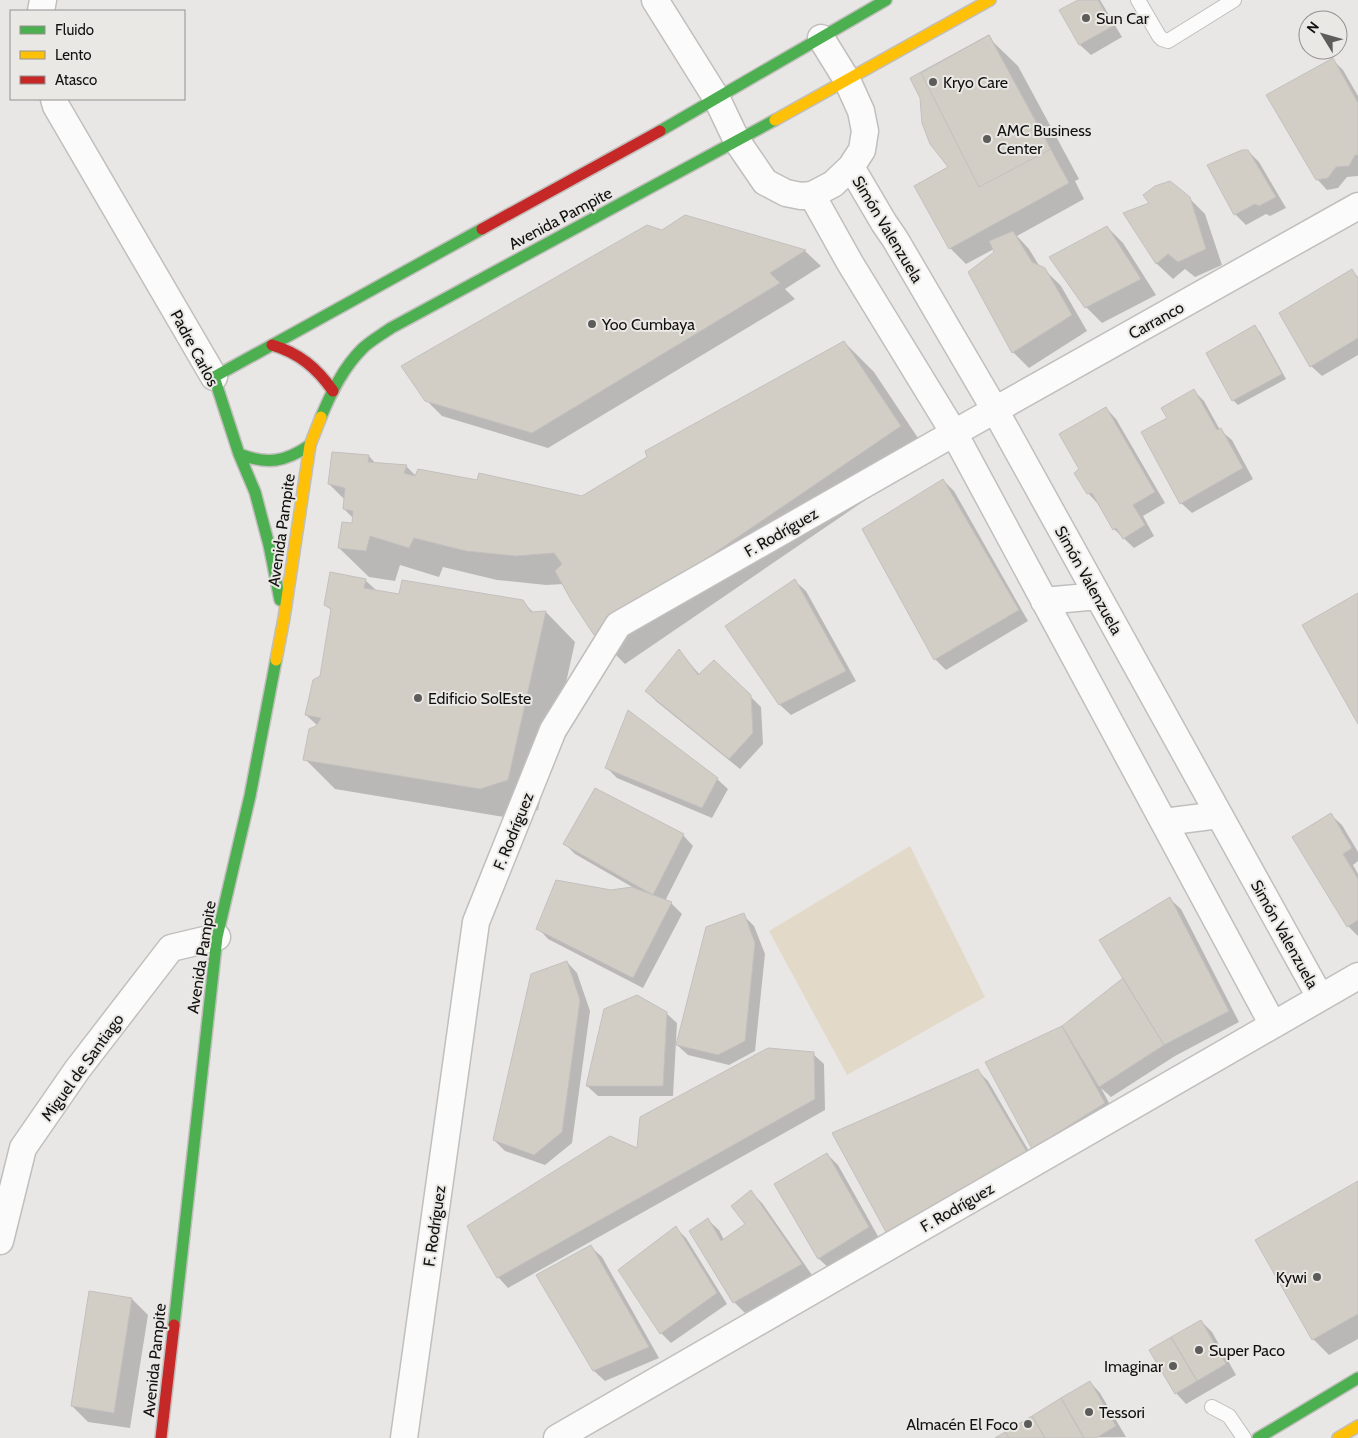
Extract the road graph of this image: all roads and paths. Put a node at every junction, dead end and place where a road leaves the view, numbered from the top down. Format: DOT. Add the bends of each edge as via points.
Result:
graph roads {
  1 [pos="655,0"];
  2 [pos="886,0"];
  3 [pos="990,0"];
  4 [pos="1138,0"];
  5 [pos="1234,0"];
  6 [pos="821,38"];
  7 [pos="847,80"];
  8 [pos="717,99"];
  9 [pos="54,100"];
  10 [pos="737,141"];
  11 [pos="851,167"];
  12 [pos="812,195"];
  13 [pos="1358,206"];
  14 [pos="272,345"];
  15 [pos="214,377"];
  16 [pos="333,391"];
  17 [pos="995,410"];
  18 [pos="954,433"];
  19 [pos="310,445"];
  20 [pos="239,454"];
  21 [pos="1098,596"];
  22 [pos="1044,601"];
  23 [pos="284,618"];
  24 [pos="1219,815"];
  25 [pos="1164,822"];
  26 [pos="217,938"];
  27 [pos="1358,976"];
  28 [pos="1320,997"];
  29 [pos="1272,1025"];
  30 [pos="0,1241"];
  31 [pos="1358,1378"];
  32 [pos="1212,1407"];
  33 [pos="1358,1426"];
  34 [pos="161,1438"];
  35 [pos="404,1438"];
  36 [pos="557,1438"];
  37 [pos="1244,1438"];
  38 [pos="1258,1438"];
  39 [pos="1338,1438"];
  1 -- 8 [label="street"];
  2 -- 6 [label="street, Avenida Pampite"];
  3 -- 7 [label="street, Avenida Pampite"];
  4 -- 5 [label="lane" via="1159,36 1168,41"];
  6 -- 7 [label="street, Simón Valenzuela"];
  6 -- 8 [label="street, Avenida Pampite"];
  7 -- 10 [label="street, Avenida Pampite"];
  7 -- 11 [label="street, Simón Valenzuela" via="861,111 865,131 862,150"];
  8 -- 10 [label="street"];
  8 -- 14 [label="street, Avenida Pampite"];
  9 -- 15 [label="street, Padre Carlos"];
  10 -- 12 [label="street" via="765,182 786,192"];
  10 -- 16 [label="street, Avenida Pampite" via="391,328 362,349"];
  11 -- 12 [label="street, Simón Valenzuela" via="833,184"];
  11 -- 17 [label="street, Simón Valenzuela"];
  12 -- 18 [label="street"];
  13 -- 17 [label="street, Carranco"];
  14 -- 15 [label="street, Avenida Pampite"];
  14 -- 16 [label="street" via="287,349 314,366"];
  15 -- 20 [label="street, Padre Carlos"];
  16 -- 19 [label="street, Avenida Pampite"];
  17 -- 18 [label="street, Carranco"];
  17 -- 21 [label="street, Simón Valenzuela"];
  18 -- 22 [label="street"];
  18 -- 35 [label="street, F. Rodríguez" via="618,626 553,730 476,922"];
  19 -- 20 [label="street" via="290,457 268,462"];
  19 -- 23 [label="street, Avenida Pampite"];
  20 -- 23 [label="street, Padre Carlos" via="255,492"];
  21 -- 22 [label="street"];
  21 -- 24 [label="street, Simón Valenzuela"];
  22 -- 25 [label="street"];
  23 -- 26 [label="street, Avenida Pampite" via="250,796"];
  24 -- 25 [label="street"];
  24 -- 28 [label="street, Simón Valenzuela"];
  25 -- 29 [label="street"];
  26 -- 30 [label="street, Miguel de Santiago" via="171,948 77,1070 22,1148"];
  26 -- 34 [label="street, Avenida Pampite"];
  27 -- 28 [label="street, F. Rodríguez"];
  28 -- 29 [label="street, F. Rodríguez"];
  29 -- 36 [label="street, F. Rodríguez"];
  31 -- 38 [label="street"];
  32 -- 37 [label="lane" via="1229,1416"];
  33 -- 39 [label="street"];
}
